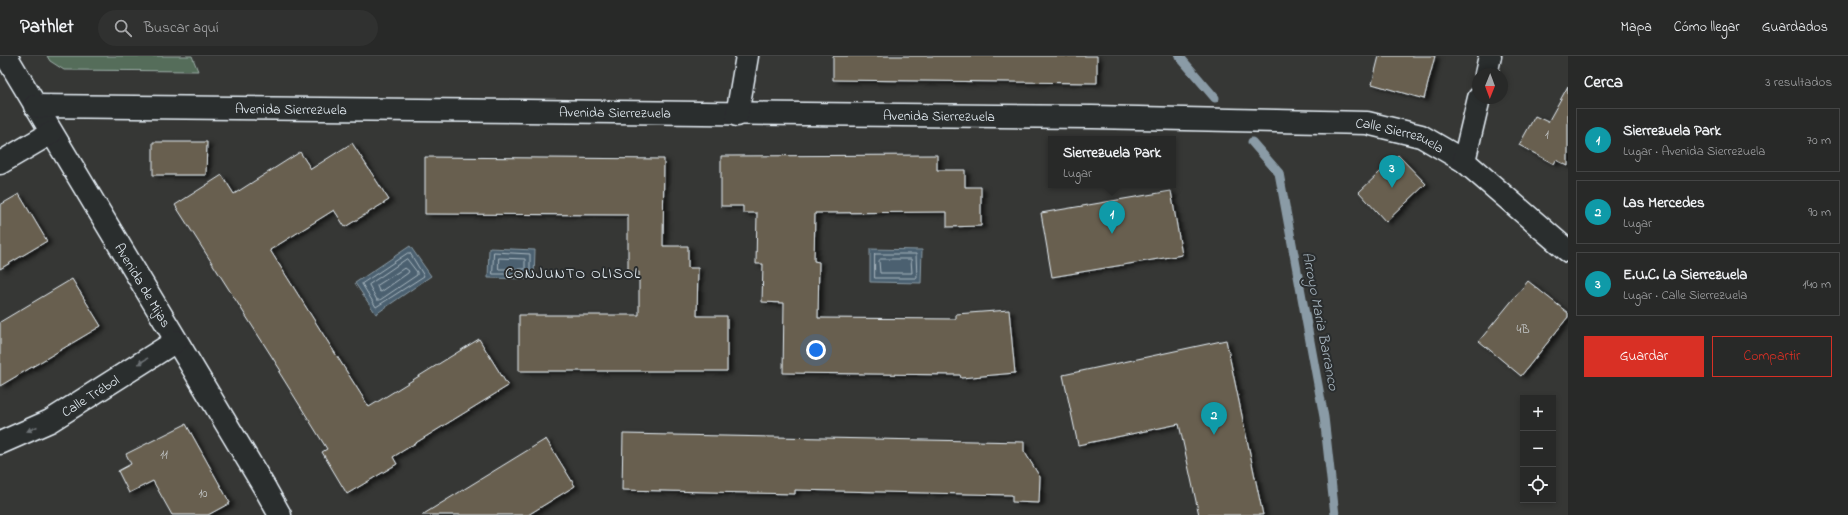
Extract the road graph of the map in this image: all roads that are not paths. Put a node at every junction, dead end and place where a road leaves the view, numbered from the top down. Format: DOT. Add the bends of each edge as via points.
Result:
graph roads {
  1 [pos="6,56"];
  2 [pos="747,56"];
  3 [pos="1490,56"];
  4 [pos="1487,68"];
  5 [pos="1478,104"];
  6 [pos="35,106"];
  7 [pos="737,115"];
  8 [pos="1194,119"];
  9 [pos="52,133"];
  10 [pos="1464,161"];
  11 [pos="0,163"];
  12 [pos="1568,251"];
  13 [pos="176,341"];
  14 [pos="0,443"];
  15 [pos="280,515"];
  1 -- 6 [label="street, Avenida de Mijas"];
  2 -- 7 [label="street"];
  3 -- 4 [label="street"];
  5 -- 10 [label="street"];
  6 -- 7 [label="street, Avenida Sierrezuela"];
  6 -- 9 [label="street, Avenida de Mijas"];
  7 -- 8 [label="street, Avenida Sierrezuela"];
  8 -- 10 [label="street, Calle Sierrezuela" via="1367,123 1421,136"];
  9 -- 11 [label="street"];
  9 -- 13 [label="street, Avenida de Mijas"];
  10 -- 12 [label="street, Calle Sierrezuela"];
  13 -- 14 [label="street, Calle Trébol, one-way" via="50,421"];
  13 -- 15 [label="street, Avenida de Mijas"];
}
